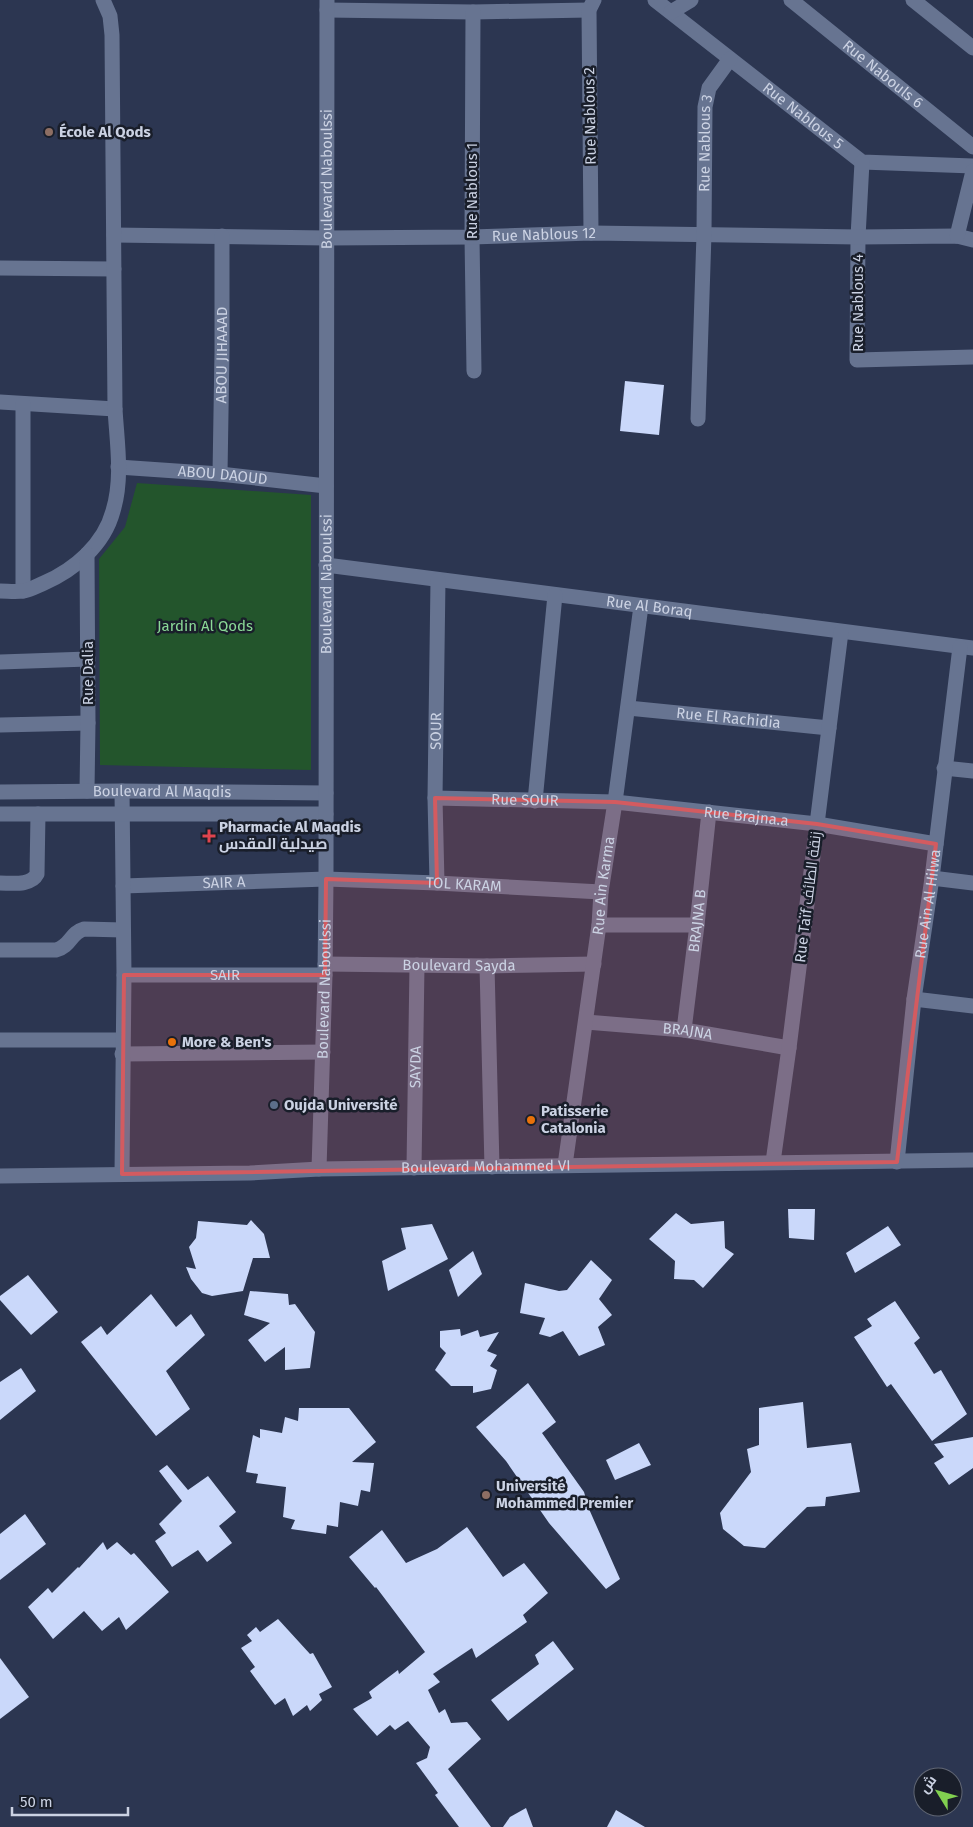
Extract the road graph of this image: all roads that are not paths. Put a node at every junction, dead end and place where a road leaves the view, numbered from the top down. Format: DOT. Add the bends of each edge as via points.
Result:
graph roads {
  1 [pos="103,0"];
  2 [pos="655,0"];
  3 [pos="692,0"];
  4 [pos="791,0"];
  5 [pos="913,0"];
  6 [pos="327,5"];
  7 [pos="591,5"];
  8 [pos="473,12"];
  9 [pos="671,12"];
  10 [pos="973,48"];
  11 [pos="730,58"];
  12 [pos="973,147"];
  13 [pos="862,162"];
  14 [pos="973,166"];
  15 [pos="973,171"];
  16 [pos="591,233"];
  17 [pos="704,234"];
  18 [pos="114,235"];
  19 [pos="222,236"];
  20 [pos="957,236"];
  21 [pos="472,237"];
  22 [pos="858,237"];
  23 [pos="327,238"];
  24 [pos="973,240"];
  25 [pos="0,268"];
  26 [pos="114,269"];
  27 [pos="973,357"];
  28 [pos="474,371"];
  29 [pos="0,402"];
  30 [pos="23,404"];
  31 [pos="115,409"];
  32 [pos="698,419"];
  33 [pos="118,468"];
  34 [pos="220,474"];
  35 [pos="326,486"];
  36 [pos="87,554"];
  37 [pos="326,565"];
  38 [pos="438,580"];
  39 [pos="0,591"];
  40 [pos="23,591"];
  41 [pos="556,595"];
  42 [pos="641,606"];
  43 [pos="841,632"];
  44 [pos="966,648"];
  45 [pos="88,659"];
  46 [pos="0,662"];
  47 [pos="628,708"];
  48 [pos="88,723"];
  49 [pos="0,725"];
  50 [pos="829,728"];
  51 [pos="944,768"];
  52 [pos="973,771"];
  53 [pos="87,791"];
  54 [pos="122,791"];
  55 [pos="0,792"];
  56 [pos="326,793"];
  57 [pos="436,798"];
  58 [pos="535,801"];
  59 [pos="615,802"];
  60 [pos="709,812"];
  61 [pos="0,814"];
  62 [pos="38,814"];
  63 [pos="122,814"];
  64 [pos="326,814"];
  65 [pos="817,824"];
  66 [pos="936,844"];
  67 [pos="932,878"];
  68 [pos="326,879"];
  69 [pos="0,883"];
  70 [pos="437,883"];
  71 [pos="973,883"];
  72 [pos="123,886"];
  73 [pos="601,892"];
  74 [pos="599,925"];
  75 [pos="697,925"];
  76 [pos="123,930"];
  77 [pos="0,950"];
  78 [pos="594,964"];
  79 [pos="417,966"];
  80 [pos="487,966"];
  81 [pos="325,969"];
  82 [pos="124,976"];
  83 [pos="914,999"];
  84 [pos="973,1006"];
  85 [pos="586,1022"];
  86 [pos="684,1030"];
  87 [pos="0,1040"];
  88 [pos="122,1047"];
  89 [pos="789,1048"];
  90 [pos="323,1052"];
  91 [pos="973,1160"];
  92 [pos="773,1162"];
  93 [pos="898,1162"];
  94 [pos="565,1165"];
  95 [pos="492,1166"];
  96 [pos="414,1168"];
  97 [pos="319,1169"];
  98 [pos="122,1174"];
  99 [pos="0,1176"];
  1 -- 18 [label="street" via="110,16 112,35"];
  2 -- 9 [label="street, Rue Nablous 5"];
  3 -- 9 [label="street"];
  4 -- 12 [label="street, Rue Nabouls 6"];
  5 -- 10 [label="street"];
  6 -- 8 [label="street"];
  6 -- 23 [label="street, Boulevard Naboulssi"];
  7 -- 8 [label="street"];
  7 -- 16 [label="street, Rue Nablous 2"];
  8 -- 21 [label="street, Rue Nablous 1"];
  9 -- 11 [label="street, Rue Nablous 5"];
  11 -- 13 [label="street, Rue Nablous 5"];
  11 -- 17 [label="street, Rue Nablous 3" via="706,97"];
  13 -- 14 [label="street"];
  13 -- 22 [label="street, Rue Nablous 4"];
  15 -- 20 [label="street"];
  16 -- 17 [label="street, Rue Nablous 12"];
  16 -- 21 [label="street, Rue Nablous 12"];
  17 -- 22 [label="street, Rue Nablous 12"];
  17 -- 32 [label="street, Rue Nablous 3"];
  18 -- 19 [label="street, Rue Nablous 12"];
  18 -- 26 [label="street"];
  19 -- 23 [label="street, Rue Nablous 12"];
  19 -- 34 [label="street, ABOU JIHAAAD"];
  20 -- 22 [label="street, Rue Nablous 12"];
  20 -- 24 [label="street, Rue Nablous 12"];
  21 -- 23 [label="street, Rue Nablous 12"];
  21 -- 28 [label="street, Rue Nablous 1"];
  22 -- 27 [label="street, Rue Nablous 4" via="857,360"];
  23 -- 35 [label="street, Boulevard Naboulssi"];
  25 -- 26 [label="street"];
  26 -- 31 [label="street"];
  29 -- 30 [label="street"];
  30 -- 31 [label="street"];
  30 -- 40 [label="street"];
  31 -- 33 [label="street"];
  33 -- 34 [label="street, ABOU DAOUD"];
  33 -- 36 [label="street" via="113,512 106,529"];
  34 -- 35 [label="street, ABOU DAOUD"];
  35 -- 37 [label="street, Boulevard Naboulssi"];
  36 -- 40 [label="street" via="66,572"];
  36 -- 45 [label="street, Rue Dalia"];
  37 -- 38 [label="street, Rue Al Boraq"];
  37 -- 56 [label="street, Boulevard Naboulssi"];
  38 -- 41 [label="street, Rue Al Boraq"];
  38 -- 57 [label="street, SOUR"];
  39 -- 40 [label="street"];
  41 -- 42 [label="street, Rue Al Boraq"];
  41 -- 58 [label="street"];
  42 -- 43 [label="street, Rue Al Boraq"];
  42 -- 47 [label="street, Rue Ain Karma"];
  43 -- 44 [label="street, Rue Al Boraq"];
  43 -- 50 [label="street, Rue Taïf زنقة الطائف"];
  44 -- 51 [label="street, Rue Ain Al Hilwa"];
  45 -- 46 [label="street"];
  45 -- 48 [label="street, Rue Dalia"];
  47 -- 50 [label="street, Rue El Rachidia"];
  47 -- 59 [label="street, Rue Ain Karma"];
  48 -- 49 [label="street"];
  48 -- 53 [label="street, Rue Dalia"];
  50 -- 65 [label="street, Rue Taïf زنقة الطائف"];
  51 -- 52 [label="street"];
  51 -- 66 [label="street, Rue Ain Al Hilwa"];
  53 -- 54 [label="street, Boulevard Al Maqdis"];
  53 -- 55 [label="street, Boulevard Al Maqdis"];
  54 -- 56 [label="street, Boulevard Al Maqdis"];
  54 -- 63 [label="street"];
  56 -- 64 [label="street, Boulevard Naboulssi"];
  57 -- 58 [label="street, Rue SOUR"];
  57 -- 70 [label="street, SOUR"];
  58 -- 59 [label="street, Rue SOUR"];
  59 -- 60 [label="street, Rue Brajna.a"];
  59 -- 73 [label="street, Rue Ain Karma"];
  60 -- 65 [label="street, Rue Brajna.a"];
  60 -- 75 [label="street, BRAJNA B"];
  61 -- 62 [label="street, Boulevard Al Maqdis"];
  62 -- 63 [label="street, Boulevard Al Maqdis"];
  62 -- 69 [label="street" via="37,874 29,882"];
  63 -- 64 [label="street, Boulevard Al Maqdis"];
  63 -- 72 [label="street"];
  64 -- 68 [label="street, Boulevard Naboulssi"];
  65 -- 66 [label="street, Rue Brajna.a"];
  65 -- 89 [label="street, Rue Taïf زنقة الطائف"];
  66 -- 67 [label="street, Rue Ain Al Hilwa"];
  67 -- 71 [label="street"];
  67 -- 83 [label="street, Rue Ain Al Hilwa"];
  68 -- 70 [label="street, TOL KARAM"];
  68 -- 72 [label="street, SAIR A"];
  68 -- 81 [label="street, Boulevard Naboulssi"];
  70 -- 73 [label="street, TOL KARAM"];
  72 -- 76 [label="street"];
  73 -- 74 [label="street, Rue Ain Karma"];
  74 -- 75 [label="street"];
  74 -- 78 [label="street, Rue Ain Karma"];
  75 -- 86 [label="street, BRAJNA B"];
  76 -- 77 [label="street" via="78,931 64,948 56,950"];
  76 -- 82 [label="street"];
  78 -- 80 [label="street, Boulevard Sayda"];
  78 -- 85 [label="street, Rue Ain Karma"];
  79 -- 80 [label="street, Boulevard Sayda"];
  79 -- 81 [label="street, Boulevard Sayda"];
  79 -- 96 [label="street, SAYDA"];
  80 -- 95 [label="street"];
  81 -- 82 [label="street, SAIR"];
  81 -- 90 [label="street, Boulevard Naboulssi"];
  82 -- 88 [label="street"];
  83 -- 84 [label="street"];
  83 -- 93 [label="street, Rue Ain Al Hilwa"];
  85 -- 86 [label="street, BRAJNA"];
  85 -- 94 [label="street, Rue Ain Karma"];
  86 -- 89 [label="street, BRAJNA"];
  87 -- 88 [label="street"];
  88 -- 90 [label="street"];
  88 -- 98 [label="street"];
  89 -- 92 [label="street, Rue Taïf زنقة الطائف"];
  90 -- 97 [label="street, Boulevard Naboulssi"];
  91 -- 93 [label="street, Boulevard Mohammed VI"];
  92 -- 93 [label="street, Boulevard Mohammed VI"];
  92 -- 94 [label="street, Boulevard Mohammed VI"];
  94 -- 95 [label="street, Boulevard Mohammed VI"];
  95 -- 96 [label="street, Boulevard Mohammed VI"];
  96 -- 97 [label="street, Boulevard Mohammed VI"];
  97 -- 98 [label="street, Boulevard Mohammed VI"];
  98 -- 99 [label="street, Boulevard Mohammed VI"];
}
